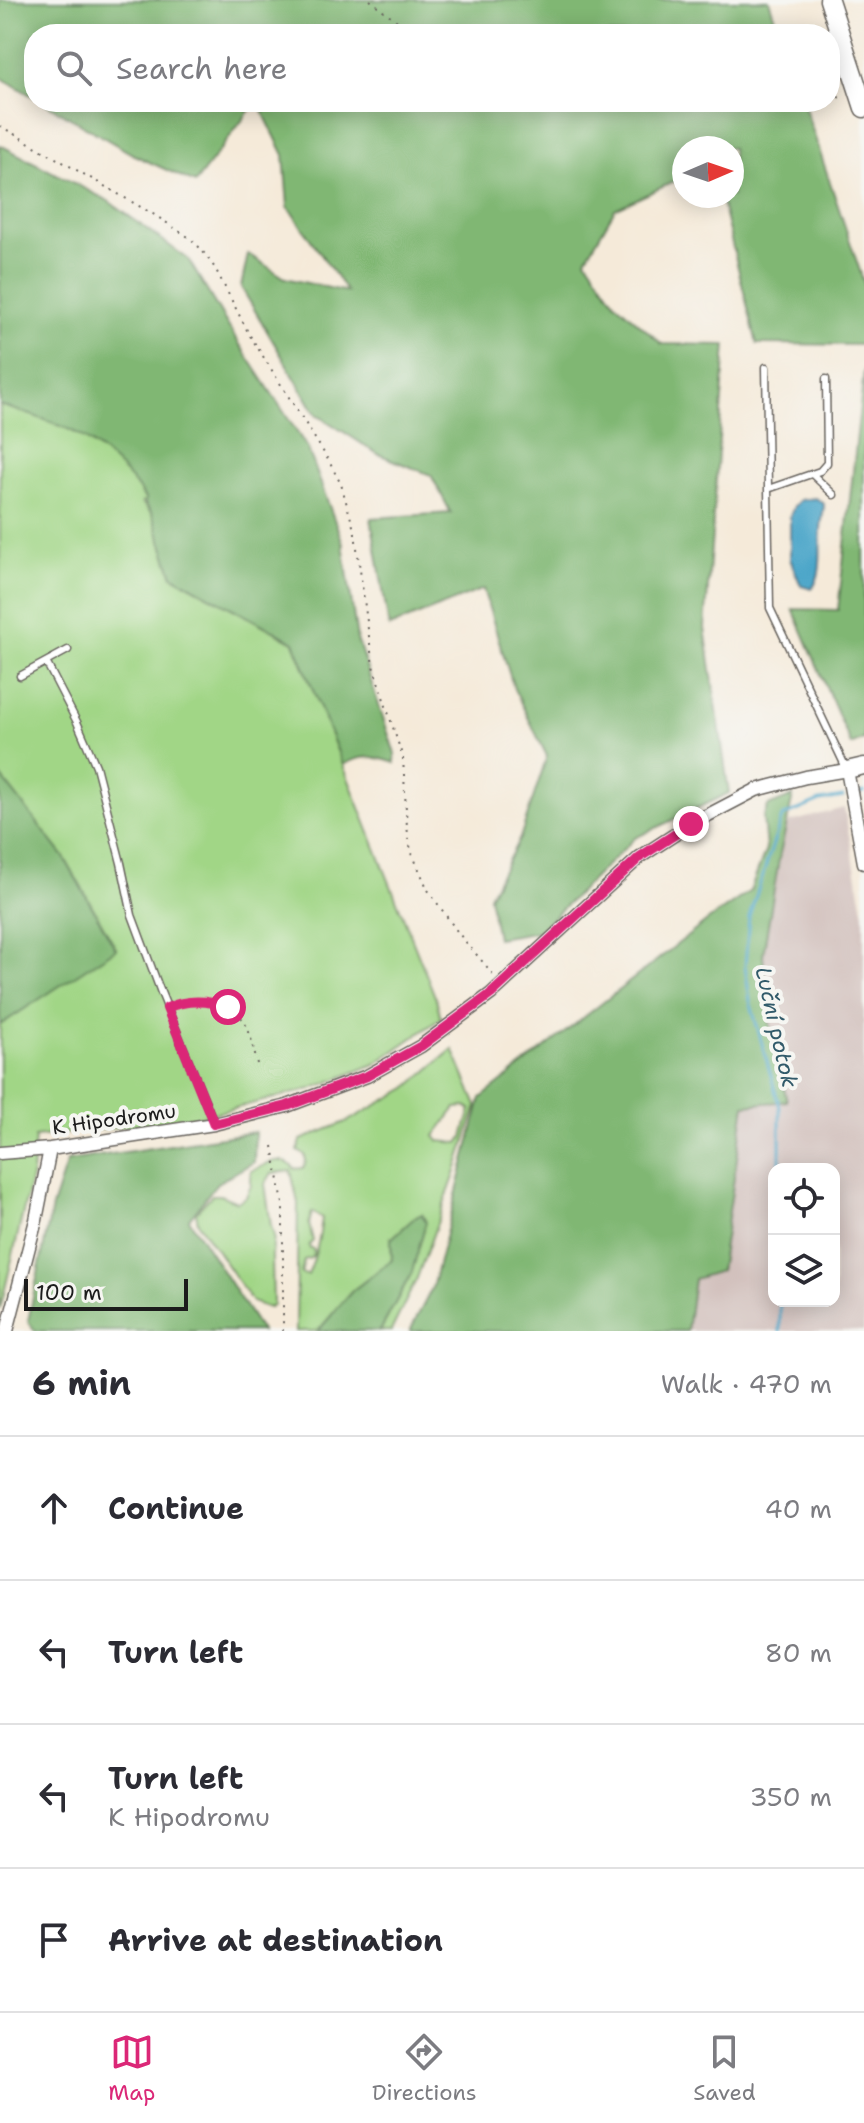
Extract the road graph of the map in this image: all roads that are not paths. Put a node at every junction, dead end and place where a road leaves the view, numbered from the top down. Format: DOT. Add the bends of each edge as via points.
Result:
graph roads {
  1 [pos="829,0"];
  2 [pos="837,24"];
  3 [pos="840,34"];
  4 [pos="864,108"];
  5 [pos="766,367"];
  6 [pos="826,379"];
  7 [pos="812,474"];
  8 [pos="768,489"];
  9 [pos="834,495"];
  10 [pos="68,650"];
  11 [pos="46,662"];
  12 [pos="20,676"];
  13 [pos="864,766"];
  14 [pos="847,770"];
  15 [pos="864,863"];
  16 [pos="214,1124"];
  17 [pos="50,1149"];
  18 [pos="0,1153"];
  19 [pos="7,1331"];
  1 -- 2 [label="main road"];
  3 -- 4 [label="main road"];
  5 -- 8 [label="lane"];
  6 -- 7 [label="lane" via="827,463"];
  7 -- 8 [label="lane"];
  7 -- 9 [label="lane"];
  8 -- 14 [label="lane" via="770,608"];
  10 -- 11 [label="lane"];
  11 -- 12 [label="lane"];
  11 -- 16 [label="lane" via="96,766 132,915"];
  13 -- 14 [label="street"];
  14 -- 15 [label="street"];
  14 -- 16 [label="street, K Hipodromu" via="756,790 691,824 640,857 502,985 439,1034 367,1076 287,1106"];
  16 -- 17 [label="street, K Hipodromu"];
  17 -- 18 [label="street, K Hipodromu"];
  17 -- 19 [label="street"];
}
